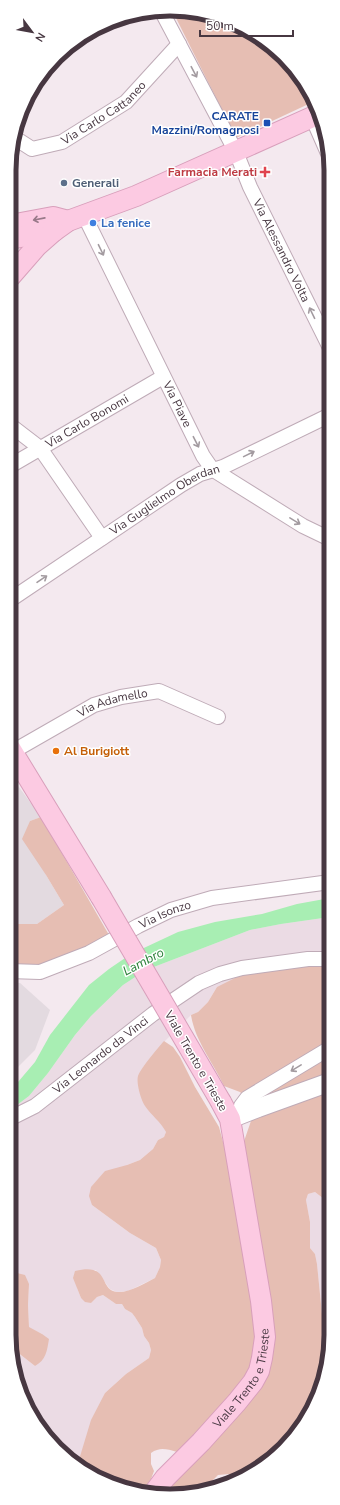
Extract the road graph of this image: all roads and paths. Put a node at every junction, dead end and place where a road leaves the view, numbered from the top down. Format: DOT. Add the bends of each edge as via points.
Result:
graph roads {
  1 [pos="164,16"];
  2 [pos="179,44"];
  3 [pos="314,115"];
  4 [pos="19,141"];
  5 [pos="236,152"];
  6 [pos="69,222"];
  7 [pos="16,224"];
  8 [pos="16,237"];
  9 [pos="16,270"];
  10 [pos="324,336"];
  11 [pos="163,377"];
  12 [pos="324,418"];
  13 [pos="16,430"];
  14 [pos="40,448"];
  15 [pos="16,462"];
  16 [pos="212,469"];
  17 [pos="324,536"];
  18 [pos="102,538"];
  19 [pos="16,596"];
  20 [pos="218,717"];
  21 [pos="16,747"];
  22 [pos="16,758"];
  23 [pos="324,883"];
  24 [pos="324,959"];
  25 [pos="16,971"];
  26 [pos="324,1052"];
  27 [pos="324,1084"];
  28 [pos="230,1112"];
  29 [pos="16,1116"];
  30 [pos="157,1489"];
  1 -- 2 [label="street, Via Alessandro Volta"];
  2 -- 4 [label="street, Via Carlo Cattaneo" via="126,102 62,142 32,149"];
  2 -- 5 [label="street, Via Alessandro Volta, one-way"];
  3 -- 5 [label="main road"];
  5 -- 6 [label="main road"];
  10 -- 5 [label="street, Via Alessandro Volta, one-way" via="250,187"];
  6 -- 7 [label="main road, one-way" via="53,216"];
  6 -- 8 [label="main road"];
  6 -- 9 [label="main road" via="37,246"];
  6 -- 11 [label="street, Via Piave, one-way"];
  11 -- 14 [label="street, Via Carlo Bonomi"];
  11 -- 16 [label="street, Via Piave, one-way"];
  16 -- 12 [label="street, Via Guglielmo Oberdan, one-way"];
  13 -- 14 [label="street"];
  14 -- 15 [label="street, Via Carlo Bonomi"];
  14 -- 18 [label="street"];
  16 -- 17 [label="street, Via Piave, one-way" via="303,526"];
  16 -- 18 [label="street, Via Guglielmo Oberdan" via="181,485"];
  19 -- 18 [label="street, Via Guglielmo Oberdan, one-way"];
  20 -- 21 [label="street, Via Adamello" via="159,691 121,697 94,705"];
  22 -- 28 [label="main road, Viale Trento e Trieste, bridge"];
  23 -- 25 [label="street, Via Isonzo" via="212,898 172,910 89,953 40,972"];
  24 -- 29 [label="street, Via Leonardo da Vinci" via="308,958 242,968 200,983 153,1014 35,1106"];
  26 -- 28 [label="street, one-way" via="248,1098"];
  27 -- 28 [label="street"];
  28 -- 30 [label="main road, Viale Trento e Trieste" via="261,1301 265,1337 262,1358 253,1382 237,1402"];
}
